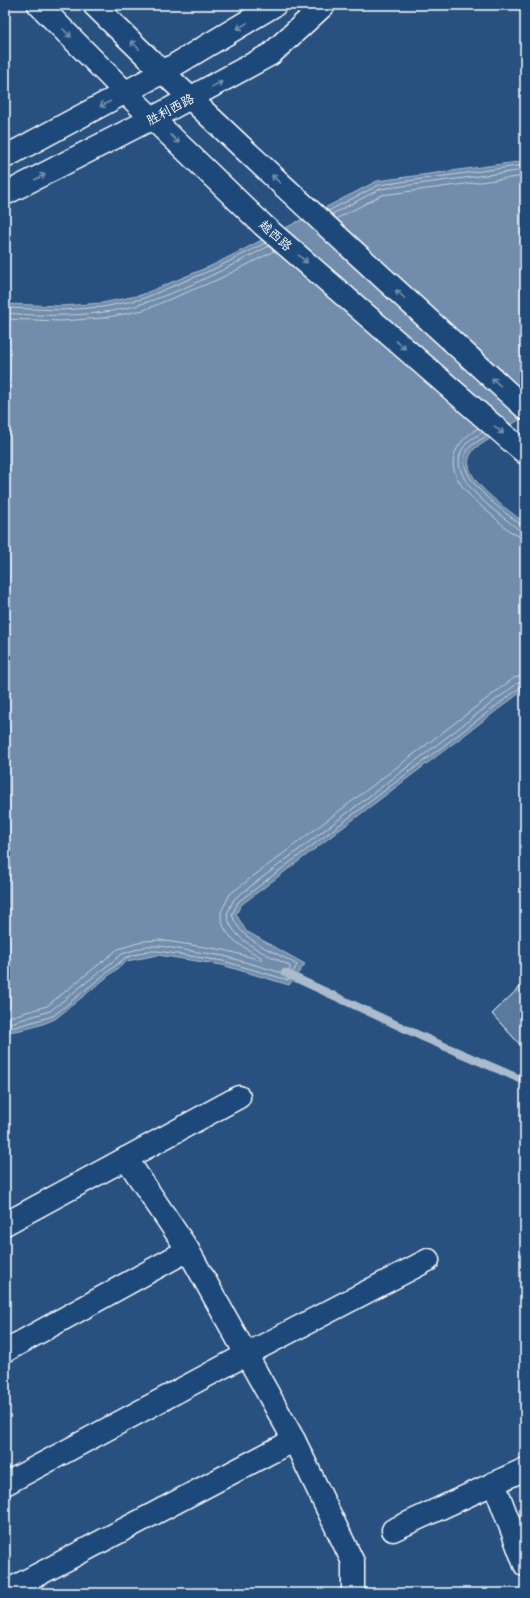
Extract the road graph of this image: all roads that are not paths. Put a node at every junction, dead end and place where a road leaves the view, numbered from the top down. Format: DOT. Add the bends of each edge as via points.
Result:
graph roads {
  1 [pos="39,5"];
  2 [pos="94,5"];
  3 [pos="275,5"];
  4 [pos="324,5"];
  5 [pos="163,72"];
  6 [pos="126,92"];
  7 [pos="190,98"];
  8 [pos="153,118"];
  9 [pos="5,157"];
  10 [pos="5,194"];
  11 [pos="525,408"];
  12 [pos="525,452"];
  13 [pos="239,1097"];
  14 [pos="126,1158"];
  15 [pos="5,1224"];
  16 [pos="188,1250"];
  17 [pos="428,1260"];
  18 [pos="5,1351"];
  19 [pos="247,1354"];
  20 [pos="294,1440"];
  21 [pos="525,1469"];
  22 [pos="494,1483"];
  23 [pos="5,1484"];
  24 [pos="393,1530"];
  25 [pos="525,1565"];
  26 [pos="5,1592"];
  27 [pos="353,1593"];
  1 -- 6 [label="street, 越西路, one-way"];
  5 -- 2 [label="street, one-way"];
  3 -- 5 [label="street, one-way"];
  7 -- 4 [label="street, 胜利西路, one-way" via="271,54"];
  5 -- 6 [label="street"];
  5 -- 7 [label="street"];
  6 -- 8 [label="street, 越西路"];
  6 -- 9 [label="street, one-way"];
  7 -- 8 [label="street, 胜利西路"];
  11 -- 7 [label="street, one-way"];
  10 -- 8 [label="street, 胜利西路, one-way"];
  8 -- 12 [label="street, 越西路, one-way" via="263,225"];
  13 -- 14 [label="street"];
  14 -- 15 [label="street"];
  14 -- 16 [label="street"];
  16 -- 18 [label="street"];
  16 -- 19 [label="street"];
  17 -- 19 [label="street"];
  19 -- 20 [label="street"];
  19 -- 23 [label="street"];
  20 -- 26 [label="street"];
  20 -- 27 [label="street" via="353,1562"];
  21 -- 22 [label="street"];
  22 -- 24 [label="street"];
  22 -- 25 [label="street"];
}
